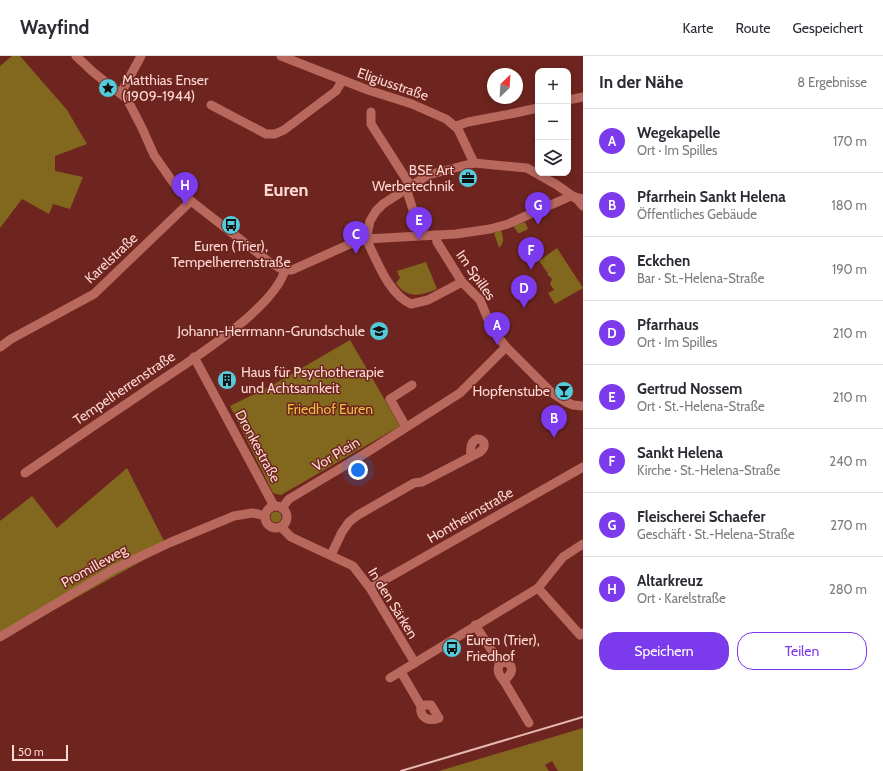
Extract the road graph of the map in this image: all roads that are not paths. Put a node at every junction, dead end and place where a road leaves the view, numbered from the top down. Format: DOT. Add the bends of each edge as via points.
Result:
graph roads {
  1 [pos="76,56"];
  2 [pos="141,56"];
  3 [pos="281,56"];
  4 [pos="342,81"];
  5 [pos="121,93"];
  6 [pos="583,96"];
  7 [pos="571,99"];
  8 [pos="211,105"];
  9 [pos="535,109"];
  10 [pos="371,112"];
  11 [pos="456,126"];
  12 [pos="474,163"];
  13 [pos="408,187"];
  14 [pos="571,196"];
  15 [pos="583,199"];
  16 [pos="191,201"];
  17 [pos="583,206"];
  18 [pos="421,235"];
  19 [pos="436,235"];
  20 [pos="366,239"];
  21 [pos="288,270"];
  22 [pos="462,282"];
  23 [pos="0,347"];
  24 [pos="506,347"];
  25 [pos="194,357"];
  26 [pos="412,385"];
  27 [pos="583,403"];
  28 [pos="583,408"];
  29 [pos="406,427"];
  30 [pos="471,456"];
  31 [pos="583,467"];
  32 [pos="25,473"];
  33 [pos="278,507"];
  34 [pos="265,516"];
  35 [pos="281,527"];
  36 [pos="583,544"];
  37 [pos="331,555"];
  38 [pos="370,588"];
  39 [pos="538,588"];
  40 [pos="475,625"];
  41 [pos="0,636"];
  42 [pos="582,637"];
  43 [pos="415,663"];
  44 [pos="500,663"];
  45 [pos="401,672"];
  46 [pos="390,678"];
  47 [pos="504,681"];
  48 [pos="421,706"];
  49 [pos="529,723"];
  1 -- 5 [label="street" via="102,80"];
  2 -- 5 [label="street"];
  3 -- 4 [label="street, Eligiusstraße"];
  4 -- 8 [label="street" via="336,91 275,134 266,134"];
  4 -- 11 [label="street, Eligiusstraße" via="428,111"];
  5 -- 16 [label="street" via="135,113 154,156 177,188"];
  6 -- 7 [label="street"];
  9 -- 11 [label="street"];
  10 -- 13 [label="street" via="371,124"];
  11 -- 12 [label="street"];
  12 -- 13 [label="street" via="428,174"];
  12 -- 14 [label="street" via="526,168"];
  13 -- 18 [label="street"];
  13 -- 20 [label="street" via="376,211 370,221"];
  14 -- 15 [label="street"];
  14 -- 17 [label="street"];
  14 -- 19 [label="street" via="496,228"];
  16 -- 21 [label="street" via="268,261"];
  16 -- 23 [label="street, Karelstraße" via="94,294"];
  18 -- 19 [label="street"];
  18 -- 20 [label="street"];
  19 -- 22 [label="street, Im Spilles" via="437,242"];
  20 -- 21 [label="street"];
  20 -- 22 [label="street" via="387,281 397,295 408,303 428,300"];
  21 -- 25 [label="street, Tempelherrenstraße" via="276,288 246,319"];
  22 -- 24 [label="street, Im Spilles" via="480,300 492,329"];
  24 -- 28 [label="street, Im Spilles" via="551,392 566,402"];
  24 -- 29 [label="street, Vor Plein" via="460,393"];
  25 -- 32 [label="street, Tempelherrenstraße"];
  25 -- 33 [label="street, Dronkestraße"];
  26 -- 29 [label="street" via="390,400"];
  27 -- 28 [label="street"];
  29 -- 33 [label="street, Vor Plein"];
  30 -- 37 [label="street" via="422,482 414,483 358,514 342,532"];
  31 -- 38 [label="street, Hontheimstraße"];
  33 -- 34 [label="street" via="267,511"];
  33 -- 35 [label="street" via="286,513 287,520"];
  34 -- 35 [label="street" via="267,523 272,527"];
  34 -- 41 [label="street, Promilleweg" via="234,516 205,527 114,569"];
  35 -- 37 [label="street, In den Särken" via="291,537"];
  36 -- 39 [label="street" via="563,557"];
  37 -- 38 [label="street, In den Särken" via="353,566"];
  38 -- 43 [label="street, In den Särken"];
  39 -- 40 [label="street"];
  39 -- 42 [label="street"];
  40 -- 43 [label="street"];
  40 -- 44 [label="street"];
  43 -- 45 [label="street"];
  44 -- 47 [label="street" via="498,669"];
  44 -- 47 [label="street" via="508,662 512,669"];
  45 -- 46 [label="street"];
  45 -- 48 [label="street"];
  47 -- 49 [label="street"];
}
